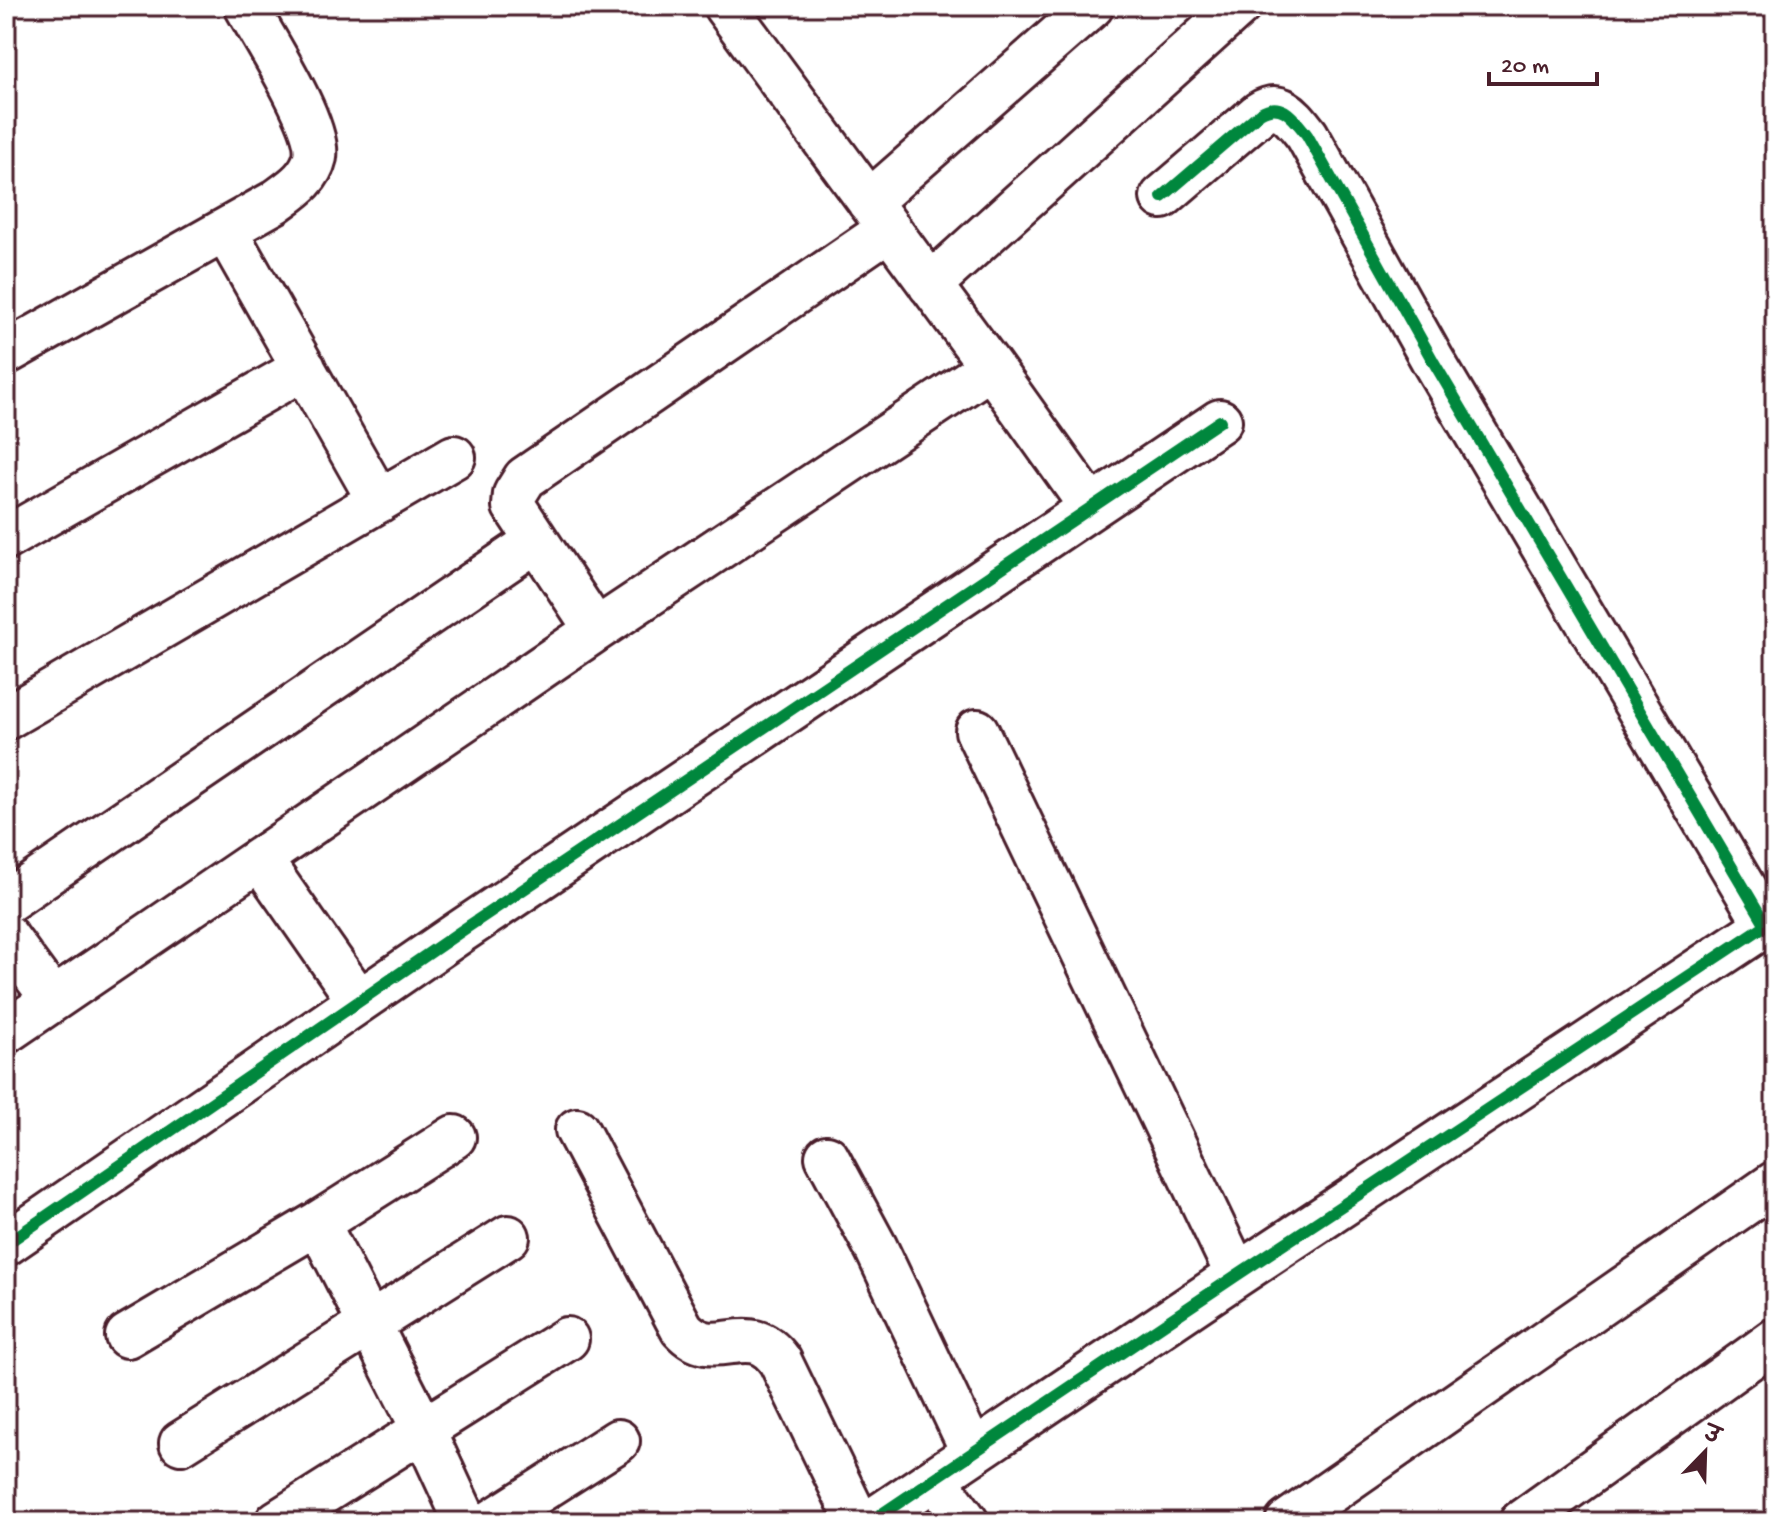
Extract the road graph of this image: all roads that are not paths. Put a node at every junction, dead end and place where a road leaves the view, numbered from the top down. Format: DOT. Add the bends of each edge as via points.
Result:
graph roads {
  1 [pos="246,6"];
  2 [pos="725,6"];
  3 [pos="1092,6"];
  4 [pos="1239,6"];
  5 [pos="1162,197"];
  6 [pos="879,216"];
  7 [pos="225,230"];
  8 [pos="930,285"];
  9 [pos="6,353"];
  10 [pos="991,367"];
  11 [pos="304,368"];
  12 [pos="1220,421"];
  13 [pos="454,457"];
  14 [pos="379,501"];
  15 [pos="1091,507"];
  16 [pos="6,538"];
  17 [pos="536,541"];
  18 [pos="596,630"];
  19 [pos="6,718"];
  20 [pos="977,731"];
  21 [pos="260,859"];
  22 [pos="6,902"];
  23 [pos="1771,922"];
  24 [pos="6,936"];
  25 [pos="53,1000"];
  26 [pos="359,1001"];
  27 [pos="6,1032"];
  28 [pos="577,1130"];
  29 [pos="454,1137"];
  30 [pos="827,1157"];
  31 [pos="1775,1183"];
  32 [pos="318,1223"];
  33 [pos="508,1237"];
  34 [pos="6,1244"];
  35 [pos="1237,1275"];
  36 [pos="371,1325"];
  37 [pos="127,1336"];
  38 [pos="567,1339"];
  39 [pos="1775,1340"];
  40 [pos="424,1431"];
  41 [pos="618,1441"];
  42 [pos="181,1443"];
  43 [pos="973,1453"];
  44 [pos="935,1479"];
  45 [pos="277,1522"];
  46 [pos="466,1522"];
  47 [pos="491,1522"];
  48 [pos="858,1522"];
  49 [pos="870,1522"];
  50 [pos="967,1522"];
  51 [pos="1287,1522"];
  52 [pos="1521,1522"];
  1 -- 7 [label="street" via="312,128 316,155 303,181"];
  2 -- 6 [label="street"];
  3 -- 6 [label="street"];
  4 -- 8 [label="street"];
  5 -- 23 [label="street" via="1269,107 1281,107 1292,117"];
  6 -- 8 [label="street"];
  6 -- 17 [label="street" via="525,478 514,506"];
  7 -- 9 [label="street"];
  7 -- 11 [label="street"];
  8 -- 10 [label="street"];
  10 -- 15 [label="street"];
  10 -- 18 [label="street"];
  11 -- 14 [label="street"];
  11 -- 16 [label="street"];
  12 -- 15 [label="street"];
  13 -- 14 [label="street"];
  14 -- 19 [label="street"];
  15 -- 26 [label="street"];
  17 -- 18 [label="street"];
  17 -- 22 [label="street"];
  18 -- 21 [label="street"];
  20 -- 35 [label="street"];
  21 -- 25 [label="street"];
  21 -- 26 [label="street"];
  23 -- 35 [label="street"];
  24 -- 25 [label="street"];
  25 -- 27 [label="street"];
  26 -- 34 [label="street"];
  28 -- 48 [label="street" via="682,1329 711,1344 749,1340 771,1348"];
  29 -- 32 [label="street"];
  30 -- 43 [label="street"];
  31 -- 51 [label="street"];
  32 -- 36 [label="street"];
  32 -- 37 [label="street"];
  33 -- 36 [label="street"];
  35 -- 43 [label="street"];
  36 -- 40 [label="street"];
  36 -- 42 [label="street"];
  38 -- 40 [label="street"];
  39 -- 52 [label="street"];
  40 -- 45 [label="street"];
  40 -- 46 [label="street"];
  41 -- 47 [label="street"];
  43 -- 44 [label="street"];
  44 -- 49 [label="street"];
  44 -- 50 [label="street"];
}
